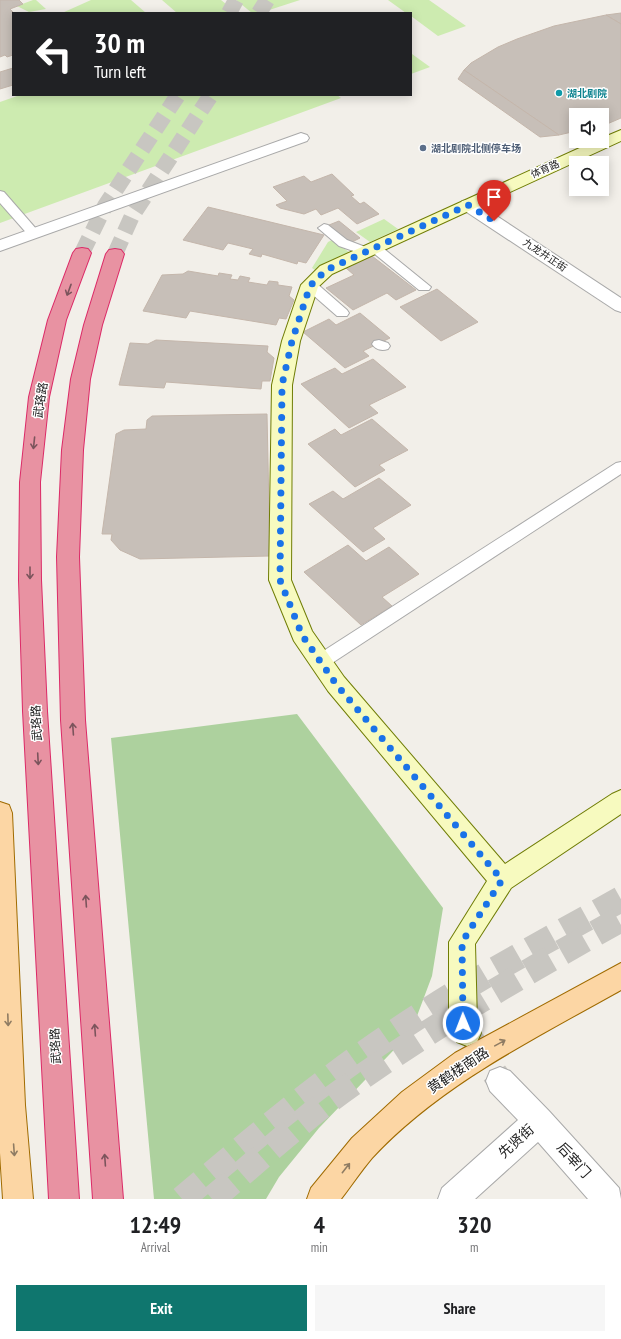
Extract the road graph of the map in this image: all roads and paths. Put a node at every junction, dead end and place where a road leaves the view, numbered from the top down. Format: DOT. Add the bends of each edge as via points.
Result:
graph roads {
  1 [pos="621,135"];
  2 [pos="301,138"];
  3 [pos="0,195"];
  4 [pos="468,205"];
  5 [pos="324,228"];
  6 [pos="34,234"];
  7 [pos="0,246"];
  8 [pos="370,249"];
  9 [pos="82,253"];
  10 [pos="115,254"];
  11 [pos="310,286"];
  12 [pos="424,287"];
  13 [pos="621,306"];
  14 [pos="342,313"];
  15 [pos="621,467"];
  16 [pos="320,662"];
  17 [pos="621,801"];
  18 [pos="0,813"];
  19 [pos="502,880"];
  20 [pos="621,976"];
  21 [pos="467,1033"];
  22 [pos="500,1081"];
  23 [pos="539,1121"];
  24 [pos="18,1199"];
  25 [pos="64,1199"];
  26 [pos="108,1199"];
  27 [pos="322,1199"];
  28 [pos="453,1199"];
  29 [pos="608,1199"];
  1 -- 4 [label="street, 体育路"];
  2 -- 6 [label="street"];
  3 -- 6 [label="lane"];
  4 -- 8 [label="street, 体育路"];
  4 -- 13 [label="street, 九龙井正街"];
  5 -- 8 [label="lane" via="350,248"];
  6 -- 7 [label="street"];
  8 -- 11 [label="street, 体育路" via="326,270"];
  8 -- 12 [label="lane"];
  9 -- 25 [label="highway, 武珞路, one-way" via="58,320 39,397 30,482 30,580 35,710"];
  26 -- 10 [label="highway, one-way" via="72,719 69,578 70,485 78,396 91,329"];
  11 -- 14 [label="lane"];
  11 -- 16 [label="street" via="292,341 282,385 280,580 302,635"];
  15 -- 16 [label="lane"];
  16 -- 19 [label="street"];
  17 -- 19 [label="street"];
  18 -- 24 [label="main road, one-way" via="11,1105"];
  19 -- 21 [label="street" via="462,942 463,1023"];
  27 -- 20 [label="main road, 黄鹤楼南路, one-way" via="362,1148 412,1102 465,1063"];
  22 -- 23 [label="street, 先贤街"];
  23 -- 28 [label="street, 先贤街"];
  23 -- 29 [label="street, 后宰门"];
}
